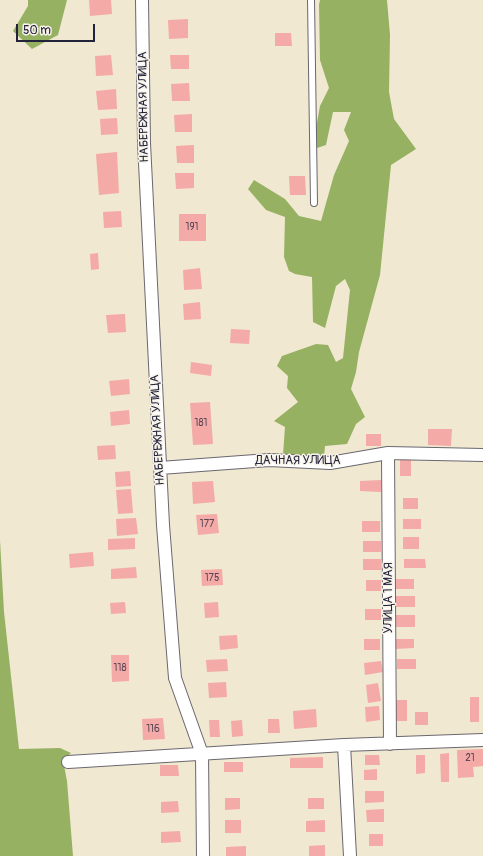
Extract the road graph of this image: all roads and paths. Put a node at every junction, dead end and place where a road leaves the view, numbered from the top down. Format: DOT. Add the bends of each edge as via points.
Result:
graph roads {
  1 [pos="142,0"];
  2 [pos="312,0"];
  3 [pos="314,203"];
  4 [pos="388,453"];
  5 [pos="483,455"];
  6 [pos="160,468"];
  7 [pos="483,740"];
  8 [pos="390,744"];
  9 [pos="344,745"];
  10 [pos="202,754"];
  11 [pos="68,762"];
  12 [pos="203,856"];
  13 [pos="350,856"];
  1 -- 6 [label="street, НАБЕРЕЖНАЯ УЛИЦА" via="144,143"];
  2 -- 3 [label="lane"];
  4 -- 5 [label="street, ДАЧНАЯ УЛИЦА"];
  4 -- 6 [label="street, ДАЧНАЯ УЛИЦА" via="330,463 269,460"];
  4 -- 8 [label="street, УЛИЦА 1 МАЯ"];
  6 -- 10 [label="street, НАБЕРЕЖНАЯ УЛИЦА" via="175,678"];
  7 -- 8 [label="street"];
  8 -- 9 [label="street"];
  9 -- 10 [label="street"];
  9 -- 13 [label="street"];
  10 -- 11 [label="street"];
  10 -- 12 [label="street, НАБЕРЕЖНАЯ УЛИЦА"];
}
